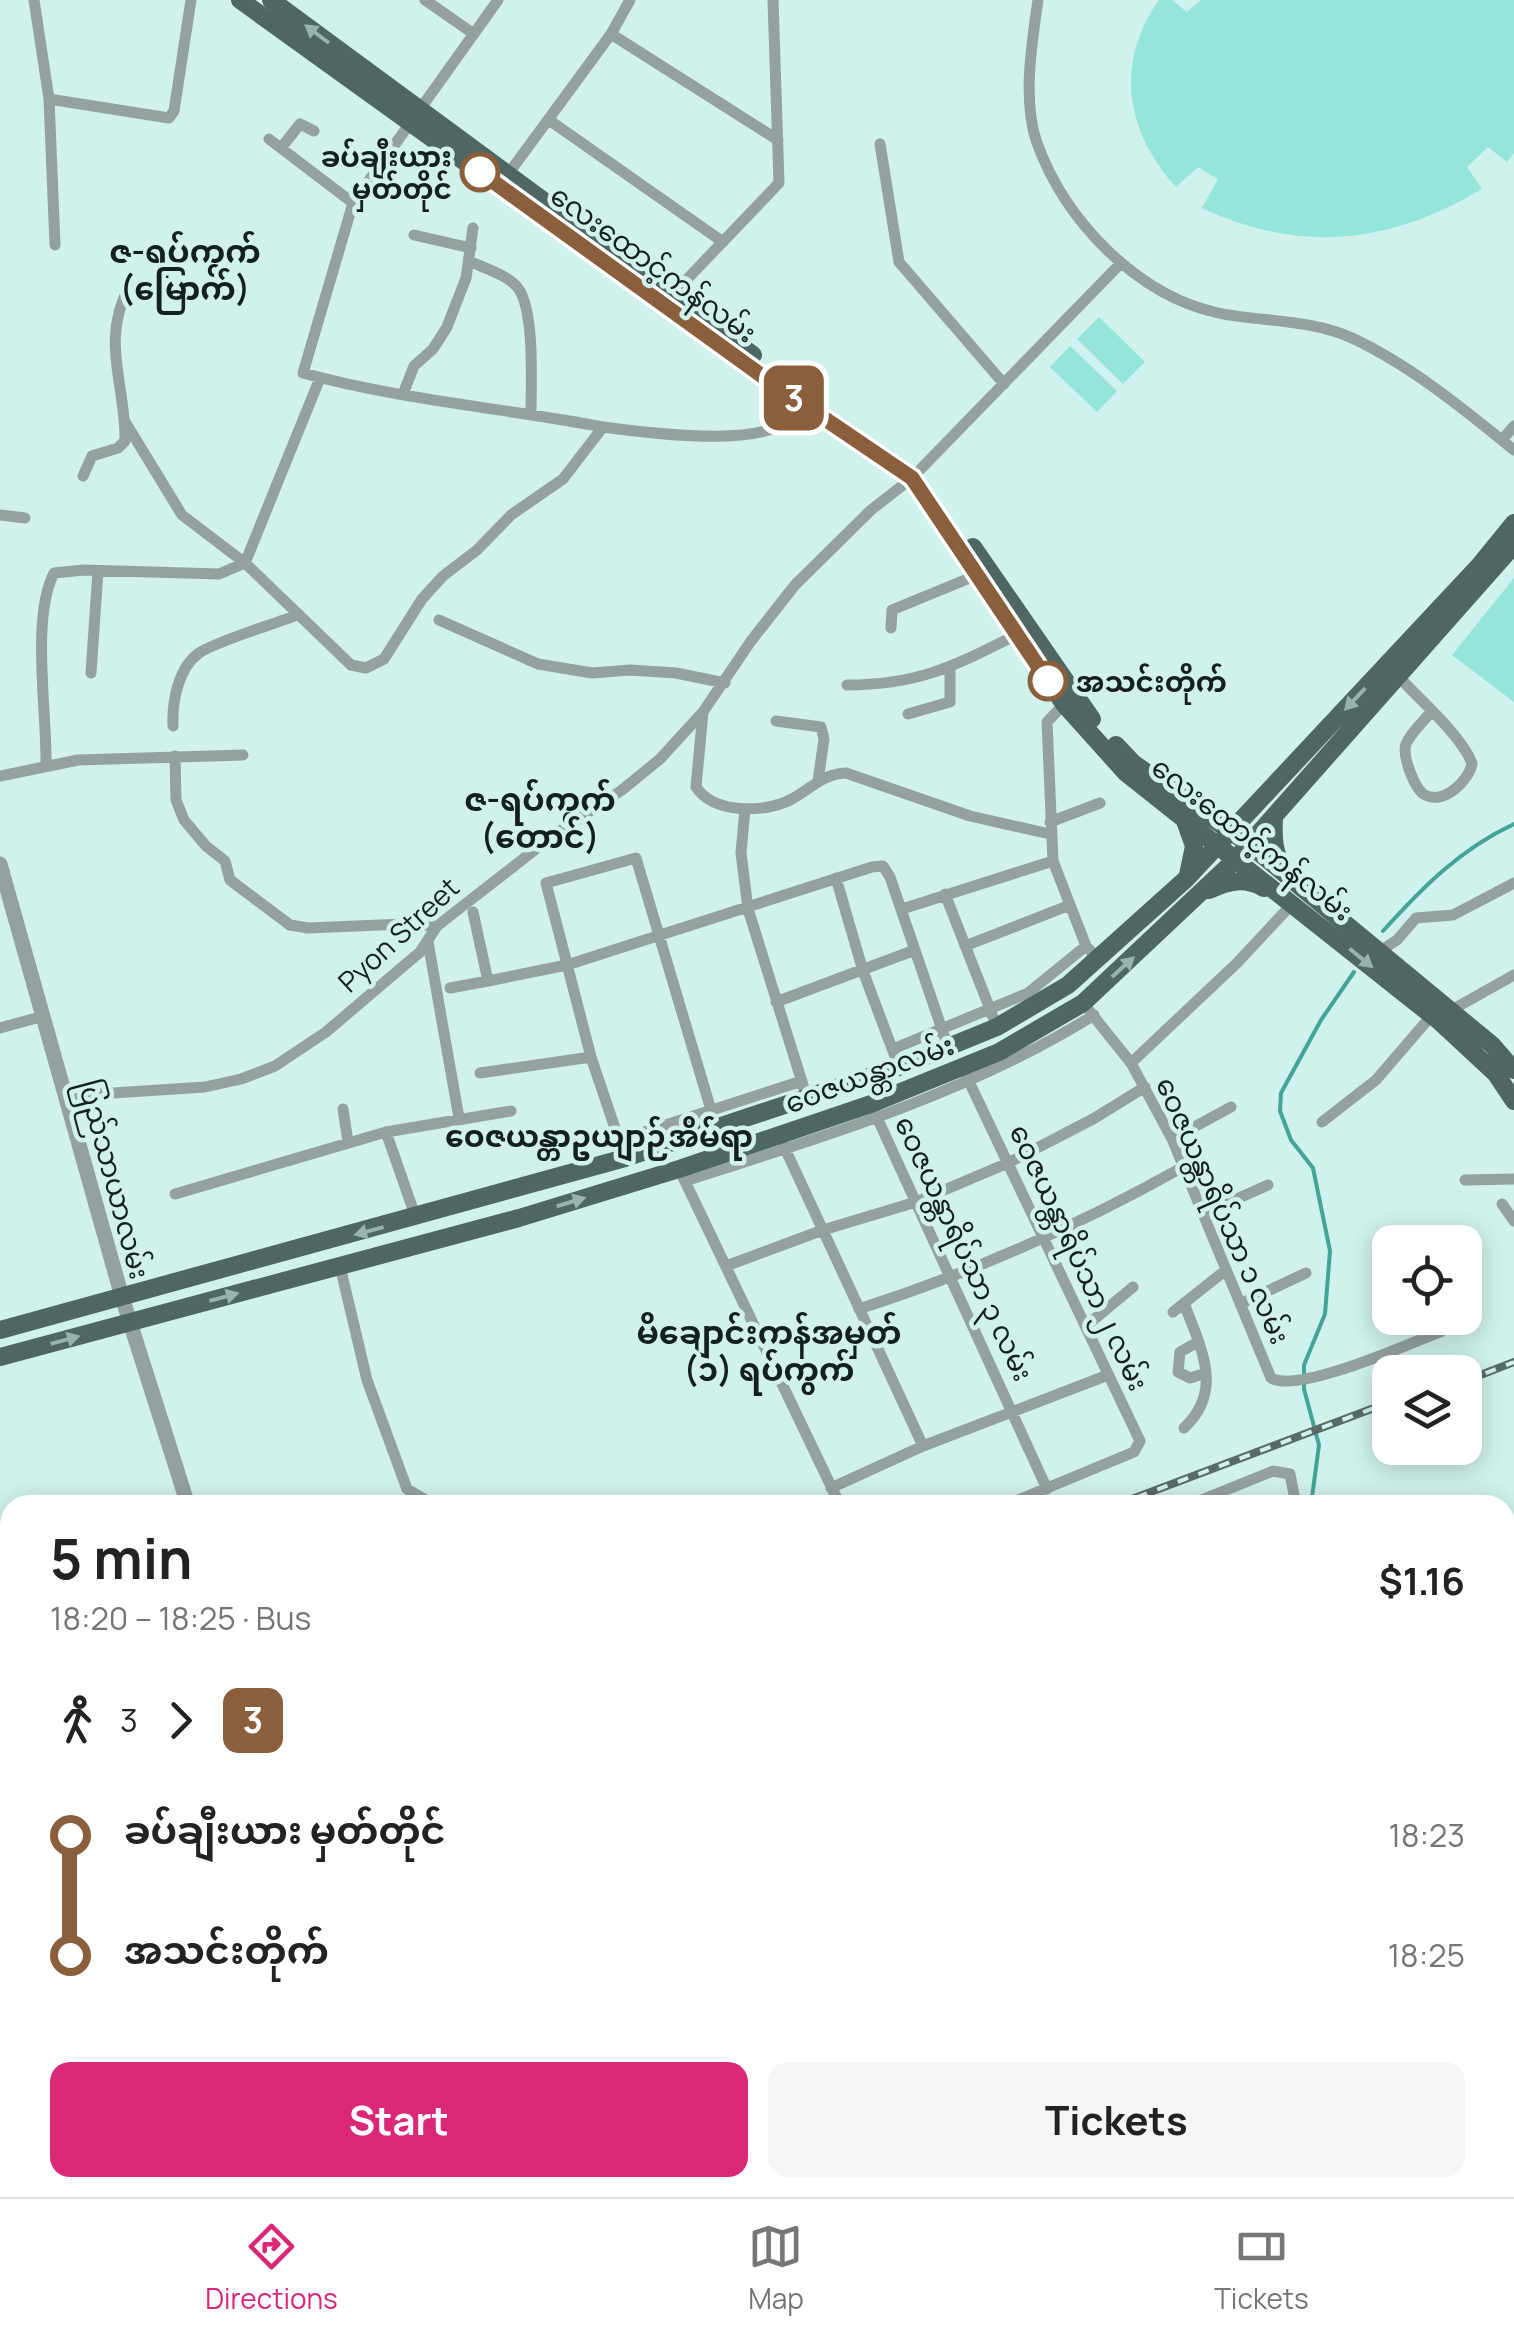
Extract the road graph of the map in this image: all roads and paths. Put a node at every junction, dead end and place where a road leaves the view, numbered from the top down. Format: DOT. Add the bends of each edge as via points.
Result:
graph roads {
  1 [pos="34,0"];
  2 [pos="191,0"];
  3 [pos="240,0"];
  4 [pos="271,0"];
  5 [pos="425,0"];
  6 [pos="498,0"];
  7 [pos="630,0"];
  8 [pos="773,0"];
  9 [pos="1038,0"];
  10 [pos="474,34"];
  11 [pos="611,34"];
  12 [pos="356,74"];
  13 [pos="48,99"];
  14 [pos="414,115"];
  15 [pos="548,120"];
  16 [pos="314,132"];
  17 [pos="268,139"];
  18 [pos="778,140"];
  19 [pos="880,144"];
  20 [pos="280,148"];
  21 [pos="503,180"];
  22 [pos="353,203"];
  23 [pos="472,228"];
  24 [pos="414,235"];
  25 [pos="722,242"];
  26 [pos="55,245"];
  27 [pos="470,255"];
  28 [pos="1121,263"];
  29 [pos="129,287"];
  30 [pos="667,300"];
  31 [pos="320,378"];
  32 [pos="1004,384"];
  33 [pos="403,394"];
  34 [pos="803,398"];
  35 [pos="531,413"];
  36 [pos="124,420"];
  37 [pos="1514,426"];
  38 [pos="603,428"];
  39 [pos="1502,440"];
  40 [pos="1514,450"];
  41 [pos="915,474"];
  42 [pos="83,476"];
  43 [pos="943,514"];
  44 [pos="0,515"];
  45 [pos="24,518"];
  46 [pos="1514,523"];
  47 [pos="1514,546"];
  48 [pos="245,562"];
  49 [pos="98,571"];
  50 [pos="977,575"];
  51 [pos="1002,601"];
  52 [pos="297,615"];
  53 [pos="439,620"];
  54 [pos="891,628"];
  55 [pos="1016,635"];
  56 [pos="950,668"];
  57 [pos="91,673"];
  58 [pos="1398,676"];
  59 [pos="725,683"];
  60 [pos="847,685"];
  61 [pos="1069,699"];
  62 [pos="703,712"];
  63 [pos="1431,712"];
  64 [pos="908,714"];
  65 [pos="776,721"];
  66 [pos="173,726"];
  67 [pos="175,756"];
  68 [pos="243,756"];
  69 [pos="46,764"];
  70 [pos="0,776"];
  71 [pos="818,781"];
  72 [pos="1100,803"];
  73 [pos="1255,806"];
  74 [pos="744,809"];
  75 [pos="1188,811"];
  76 [pos="1274,817"];
  77 [pos="1050,828"];
  78 [pos="1224,838"];
  79 [pos="1243,852"];
  80 [pos="1053,861"];
  81 [pos="0,864"];
  82 [pos="836,878"];
  83 [pos="1186,879"];
  84 [pos="1514,883"];
  85 [pos="1289,893"];
  86 [pos="945,894"];
  87 [pos="1199,895"];
  88 [pos="1070,905"];
  89 [pos="748,909"];
  90 [pos="902,910"];
  91 [pos="474,912"];
  92 [pos="437,926"];
  93 [pos="658,937"];
  94 [pos="428,942"];
  95 [pos="965,946"];
  96 [pos="915,950"];
  97 [pos="1380,952"];
  98 [pos="1093,953"];
  99 [pos="567,965"];
  100 [pos="863,972"];
  101 [pos="1514,975"];
  102 [pos="488,981"];
  103 [pos="450,988"];
  104 [pos="776,1002"];
  105 [pos="989,1008"];
  106 [pos="1089,1009"];
  107 [pos="1441,1015"];
  108 [pos="44,1016"];
  109 [pos="0,1028"];
  110 [pos="942,1028"];
  111 [pos="993,1029"];
  112 [pos="948,1046"];
  113 [pos="999,1052"];
  114 [pos="591,1057"];
  115 [pos="896,1058"];
  116 [pos="1131,1063"];
  117 [pos="1505,1072"];
  118 [pos="480,1073"];
  119 [pos="966,1076"];
  120 [pos="1144,1087"];
  121 [pos="804,1090"];
  122 [pos="66,1096"];
  123 [pos="1514,1101"];
  124 [pos="1232,1107"];
  125 [pos="344,1108"];
  126 [pos="511,1110"];
  127 [pos="711,1110"];
  128 [pos="874,1110"];
  129 [pos="1514,1114"];
  130 [pos="459,1118"];
  131 [pos="1322,1122"];
  132 [pos="386,1132"];
  133 [pos="1172,1140"];
  134 [pos="782,1141"];
  135 [pos="348,1142"];
  136 [pos="622,1149"];
  137 [pos="1008,1163"];
  138 [pos="1183,1167"];
  139 [pos="682,1175"];
  140 [pos="1514,1179"];
  141 [pos="1465,1180"];
  142 [pos="1268,1184"];
  143 [pos="512,1190"];
  144 [pos="175,1194"];
  145 [pos="916,1202"];
  146 [pos="1502,1204"];
  147 [pos="1202,1214"];
  148 [pos="416,1218"];
  149 [pos="519,1218"];
  150 [pos="1514,1220"];
  151 [pos="823,1230"];
  152 [pos="1045,1237"];
  153 [pos="340,1266"];
  154 [pos="726,1266"];
  155 [pos="1226,1270"];
  156 [pos="1306,1273"];
  157 [pos="952,1280"];
  158 [pos="1133,1287"];
  159 [pos="122,1297"];
  160 [pos="1184,1303"];
  161 [pos="1240,1304"];
  162 [pos="859,1309"];
  163 [pos="1173,1312"];
  164 [pos="130,1322"];
  165 [pos="1086,1326"];
  166 [pos="0,1330"];
  167 [pos="1431,1335"];
  168 [pos="1198,1342"];
  169 [pos="0,1357"];
  170 [pos="1206,1373"];
  171 [pos="1108,1374"];
  172 [pos="1013,1414"];
  173 [pos="1184,1428"];
  174 [pos="922,1446"];
  175 [pos="832,1488"];
  176 [pos="1047,1489"];
  177 [pos="185,1495"];
  178 [pos="416,1495"];
  179 [pos="835,1495"];
  180 [pos="1032,1495"];
  181 [pos="1212,1495"];
  182 [pos="1294,1495"];
  1 -- 13 [label="street"];
  2 -- 13 [label="street" via="170,118"];
  3 -- 12 [label="main road, လေးထောင့်ကန်လမ်း"];
  12 -- 4 [label="main road, လေးထောင့်ကန်လမ်း, one-way"];
  5 -- 10 [label="street"];
  6 -- 10 [label="street"];
  7 -- 11 [label="street"];
  8 -- 18 [label="street"];
  9 -- 28 [label="street" via="1028,70 1036,140 1069,206"];
  10 -- 14 [label="street"];
  11 -- 15 [label="street"];
  11 -- 18 [label="street"];
  12 -- 14 [label="main road, လေးထောင့်ကန်လမ်း"];
  13 -- 26 [label="street"];
  14 -- 21 [label="main road, လေးထောင့်ကန်လမ်း"];
  14 -- 22 [label="street"];
  15 -- 21 [label="street"];
  15 -- 25 [label="street"];
  16 -- 20 [label="street" via="300,124"];
  17 -- 20 [label="street"];
  18 -- 25 [label="street" via="779,183"];
  19 -- 32 [label="street" via="900,262"];
  20 -- 22 [label="street"];
  21 -- 30 [label="main road, လေးထောင့်ကန်လမ်း"];
  22 -- 31 [label="street" via="303,373"];
  23 -- 27 [label="street"];
  24 -- 27 [label="street"];
  25 -- 30 [label="street"];
  27 -- 33 [label="street" via="447,327 414,366"];
  27 -- 35 [label="street" via="522,296"];
  28 -- 32 [label="street, Pyon Street"];
  28 -- 39 [label="street" via="1187,304 1349,336"];
  29 -- 36 [label="street" via="114,319"];
  30 -- 34 [label="main road, လေးထောင့်ကန်လမ်း"];
  31 -- 33 [label="street"];
  31 -- 48 [label="street"];
  32 -- 41 [label="street, Pyon Street"];
  33 -- 35 [label="street"];
  34 -- 38 [label="street" via="777,428 734,437"];
  34 -- 41 [label="main road, လေးထောင့်ကန်လမ်း" via="888,447"];
  35 -- 38 [label="street"];
  36 -- 42 [label="street" via="123,445 92,456"];
  36 -- 48 [label="street" via="182,515"];
  37 -- 39 [label="street"];
  38 -- 52 [label="street" via="564,479 511,515 432,587 384,659 366,668 350,665"];
  39 -- 40 [label="street"];
  41 -- 43 [label="main road, လေးထောင့်ကန်လမ်း"];
  41 -- 59 [label="street, Pyon Street" via="795,585"];
  43 -- 50 [label="main road, လေးထောင့်ကန်လမ်း"];
  43 -- 51 [label="main road, လေးထောင့်ကန်လမ်း"];
  44 -- 45 [label="street"];
  46 -- 73 [label="main road, ဝေဇယန္တာလမ်း, one-way"];
  47 -- 58 [label="main road, ဝေဇယန္တာလမ်း"];
  48 -- 49 [label="street" via="219,574"];
  48 -- 52 [label="street"];
  49 -- 57 [label="street"];
  49 -- 69 [label="street" via="64,570 48,584 42,643"];
  50 -- 51 [label="main road, လေးထောင့်ကန်လမ်း"];
  50 -- 54 [label="street" via="892,610"];
  51 -- 55 [label="main road, လေးထောင့်ကန်လမ်း"];
  51 -- 61 [label="main road, လေးထောင့်ကန်လမ်း"];
  52 -- 66 [label="street" via="199,654 184,672"];
  53 -- 59 [label="street" via="538,664"];
  55 -- 56 [label="street"];
  55 -- 61 [label="main road, လေးထောင့်ကန်လမ်း"];
  56 -- 60 [label="street" via="894,683"];
  56 -- 64 [label="street" via="950,702"];
  58 -- 63 [label="street"];
  58 -- 76 [label="main road, ဝေဇယန္တာလမ်း"];
  59 -- 62 [label="street, Pyon Street"];
  61 -- 75 [label="main road, လေးထောင့်ကန်လမ်း"];
  61 -- 77 [label="street" via="1047,722"];
  62 -- 74 [label="street" via="696,787 700,795"];
  62 -- 92 [label="street, Pyon Street" via="642,774"];
  63 -- 63 [label="street" via="1468,753 1472,767 1460,786 1432,797 1419,790 1404,752"];
  65 -- 71 [label="street" via="821,727"];
  67 -- 68 [label="street"];
  67 -- 69 [label="street"];
  67 -- 92 [label="street" via="176,800 184,820 225,861 230,880 290,925"];
  69 -- 70 [label="street"];
  71 -- 74 [label="street" via="790,800"];
  71 -- 77 [label="street" via="846,773 970,816"];
  72 -- 77 [label="street"];
  73 -- 75 [label="main road"];
  73 -- 78 [label="main road, ဝေဇယန္တာလမ်း"];
  74 -- 89 [label="street"];
  75 -- 78 [label="main road, လေးထောင့်ကန်လမ်း"];
  75 -- 83 [label="main road" via="1194,846"];
  76 -- 79 [label="main road, ဝေဇယန္တာလမ်း"];
  76 -- 85 [label="main road"];
  77 -- 80 [label="street"];
  78 -- 79 [label="main road, လေးထောင့်ကန်လမ်း"];
  78 -- 83 [label="main road, ဝေဇယန္တာလမ်း"];
  79 -- 85 [label="main road, လေးထောင့်ကန်လမ်း"];
  79 -- 87 [label="main road, ဝေဇယန္တာလမ်း"];
  80 -- 86 [label="street"];
  80 -- 88 [label="street"];
  81 -- 108 [label="street, ပြည်သာယာလမ်း"];
  82 -- 89 [label="street"];
  82 -- 90 [label="street" via="883,866"];
  82 -- 100 [label="street"];
  83 -- 98 [label="main road, ဝေဇယန္တာလမ်း"];
  84 -- 97 [label="street" via="1454,915 1416,918"];
  85 -- 87 [label="main road" via="1237,880"];
  85 -- 97 [label="main road, လေးထောင့်ကန်လမ်း"];
  85 -- 107 [label="main road, လေးထောင့်ကန်လမ်း, one-way"];
  85 -- 116 [label="street" via="1237,963"];
  86 -- 90 [label="street"];
  86 -- 95 [label="street"];
  106 -- 87 [label="main road, ဝေဇယန္တာလမ်း, one-way"];
  88 -- 95 [label="street"];
  88 -- 98 [label="street"];
  89 -- 93 [label="street"];
  89 -- 104 [label="street"];
  90 -- 96 [label="street"];
  91 -- 102 [label="street"];
  92 -- 94 [label="street, Pyon Street"];
  93 -- 99 [label="street"];
  93 -- 99 [label="street" via="636,858 546,882"];
  93 -- 127 [label="street"];
  94 -- 122 [label="street, Pyon Street" via="326,1032 242,1080"];
  94 -- 130 [label="street"];
  95 -- 105 [label="street"];
  96 -- 100 [label="street"];
  96 -- 110 [label="street"];
  97 -- 107 [label="main road, လေးထောင့်ကန်လမ်း"];
  98 -- 105 [label="street"];
  98 -- 111 [label="main road, ဝေဇယန္တာလမ်း" via="1068,985"];
  99 -- 102 [label="street"];
  99 -- 114 [label="street"];
  100 -- 104 [label="street"];
  100 -- 115 [label="street"];
  101 -- 107 [label="street"];
  102 -- 103 [label="street"];
  104 -- 121 [label="street"];
  105 -- 110 [label="street"];
  105 -- 111 [label="street"];
  106 -- 113 [label="main road, ဝေဇယန္တာလမ်း"];
  106 -- 116 [label="street, ဝေဇယန္တာရိပ်သာ ၁ လမ်း"];
  106 -- 119 [label="street" via="1040,1048"];
  107 -- 117 [label="main road, လေးထောင့်ကန်လမ်း" via="1492,1044"];
  107 -- 131 [label="street"];
  108 -- 109 [label="street"];
  108 -- 122 [label="street, ပြည်သာယာလမ်း"];
  110 -- 112 [label="street"];
  110 -- 115 [label="street"];
  111 -- 112 [label="main road, ဝေဇယန္တာလမ်း"];
  111 -- 113 [label="main road"];
  112 -- 115 [label="main road, ဝေဇယန္တာလမ်း"];
  113 -- 119 [label="main road, ဝေဇယန္တာလမ်း"];
  114 -- 118 [label="street"];
  114 -- 136 [label="street"];
  115 -- 121 [label="main road, ဝေဇယန္တာလမ်း"];
  116 -- 120 [label="street, ဝေဇယန္တာရိပ်သာ ၁ လမ်း"];
  117 -- 123 [label="main road, လေးထောင့်ကန်လမ်း"];
  117 -- 129 [label="street"];
  119 -- 128 [label="main road, ဝေဇယန္တာလမ်း"];
  119 -- 137 [label="street, ဝေဇယန္တာရိပ်သာ ၂ လမ်း"];
  120 -- 133 [label="street, ဝေဇယန္တာရိပ်သာ ၁ လမ်း"];
  120 -- 137 [label="street"];
  121 -- 127 [label="street"];
  121 -- 136 [label="main road, ဝေဇယန္တာလမ်း"];
  122 -- 159 [label="street, ပြည်သာယာလမ်း"];
  124 -- 133 [label="street"];
  125 -- 135 [label="street"];
  126 -- 130 [label="street"];
  127 -- 136 [label="street"];
  128 -- 134 [label="main road, ဝေဇယန္တာလမ်း"];
  128 -- 145 [label="street, ဝေဇယန္တာရိပ်သာ ၃ လမ်း"];
  130 -- 132 [label="street"];
  132 -- 135 [label="street"];
  132 -- 148 [label="street"];
  133 -- 138 [label="street, ဝေဇယန္တာရိပ်သာ ၁ လမ်း"];
  134 -- 139 [label="main road, ဝေဇယန္တာလမ်း"];
  134 -- 151 [label="street"];
  135 -- 144 [label="street"];
  136 -- 143 [label="main road, ဝေဇယန္တာလမ်း"];
  137 -- 145 [label="street"];
  137 -- 152 [label="street, ဝေဇယန္တာရိပ်သာ ၂ လမ်း"];
  138 -- 147 [label="street, ဝေဇယန္တာရိပ်သာ ၁ လမ်း"];
  138 -- 152 [label="street"];
  149 -- 139 [label="main road, ဝေဇယန္တာလမ်း, one-way"];
  139 -- 154 [label="street"];
  140 -- 141 [label="street"];
  142 -- 147 [label="street"];
  143 -- 148 [label="main road, ဝေဇယန္တာလမ်း"];
  143 -- 149 [label="main road"];
  145 -- 151 [label="street"];
  145 -- 157 [label="street, ဝေဇယန္တာရိပ်သာ ၃ လမ်း"];
  146 -- 150 [label="street"];
  147 -- 155 [label="street, ဝေဇယန္တာရိပ်သာ ၁ လမ်း"];
  148 -- 159 [label="main road, ဝေဇယန္တာလမ်း, one-way"];
  149 -- 153 [label="main road, ဝေဇယန္တာလမ်း"];
  151 -- 154 [label="street"];
  151 -- 162 [label="street"];
  152 -- 157 [label="street"];
  152 -- 165 [label="street, ဝေဇယန္တာရိပ်သာ ၂ လမ်း"];
  164 -- 153 [label="main road, ဝေဇယန္တာလမ်း, one-way"];
  153 -- 178 [label="street" via="367,1380 406,1489"];
  154 -- 175 [label="street"];
  155 -- 160 [label="street"];
  155 -- 161 [label="street, ဝေဇယန္တာရိပ်သာ ၁ လမ်း"];
  156 -- 161 [label="street"];
  157 -- 162 [label="street"];
  157 -- 172 [label="street, ဝေဇယန္တာရိပ်သာ ၃ လမ်း"];
  158 -- 165 [label="street"];
  159 -- 164 [label="street, ပြည်သာယာလမ်း"];
  159 -- 166 [label="main road, ဝေဇယန္တာလမ်း"];
  160 -- 163 [label="street"];
  160 -- 168 [label="street"];
  161 -- 167 [label="street, ဝေဇယန္တာရိပ်သာ ၁ လမ်း" via="1280,1383"];
  162 -- 174 [label="street"];
  169 -- 164 [label="main road, ဝေဇယန္တာလမ်း, one-way"];
  164 -- 177 [label="street, ပြည်သာယာလမ်း"];
  165 -- 171 [label="street, ဝေဇယန္တာရိပ်သာ ၂ လမ်း"];
  168 -- 170 [label="street"];
  168 -- 170 [label="street" via="1180,1352 1178,1372 1190,1378"];
  170 -- 173 [label="street" via="1199,1414"];
  171 -- 172 [label="street"];
  171 -- 176 [label="street, ဝေဇယန္တာရိပ်သာ ၂ လမ်း" via="1140,1441 1134,1452"];
  172 -- 174 [label="street"];
  172 -- 176 [label="street, ဝေဇယန္တာရိပ်သာ ၃ လမ်း"];
  174 -- 175 [label="street"];
  175 -- 179 [label="street"];
  176 -- 180 [label="street"];
  181 -- 182 [label="street" via="1273,1470 1290,1474"];
}
